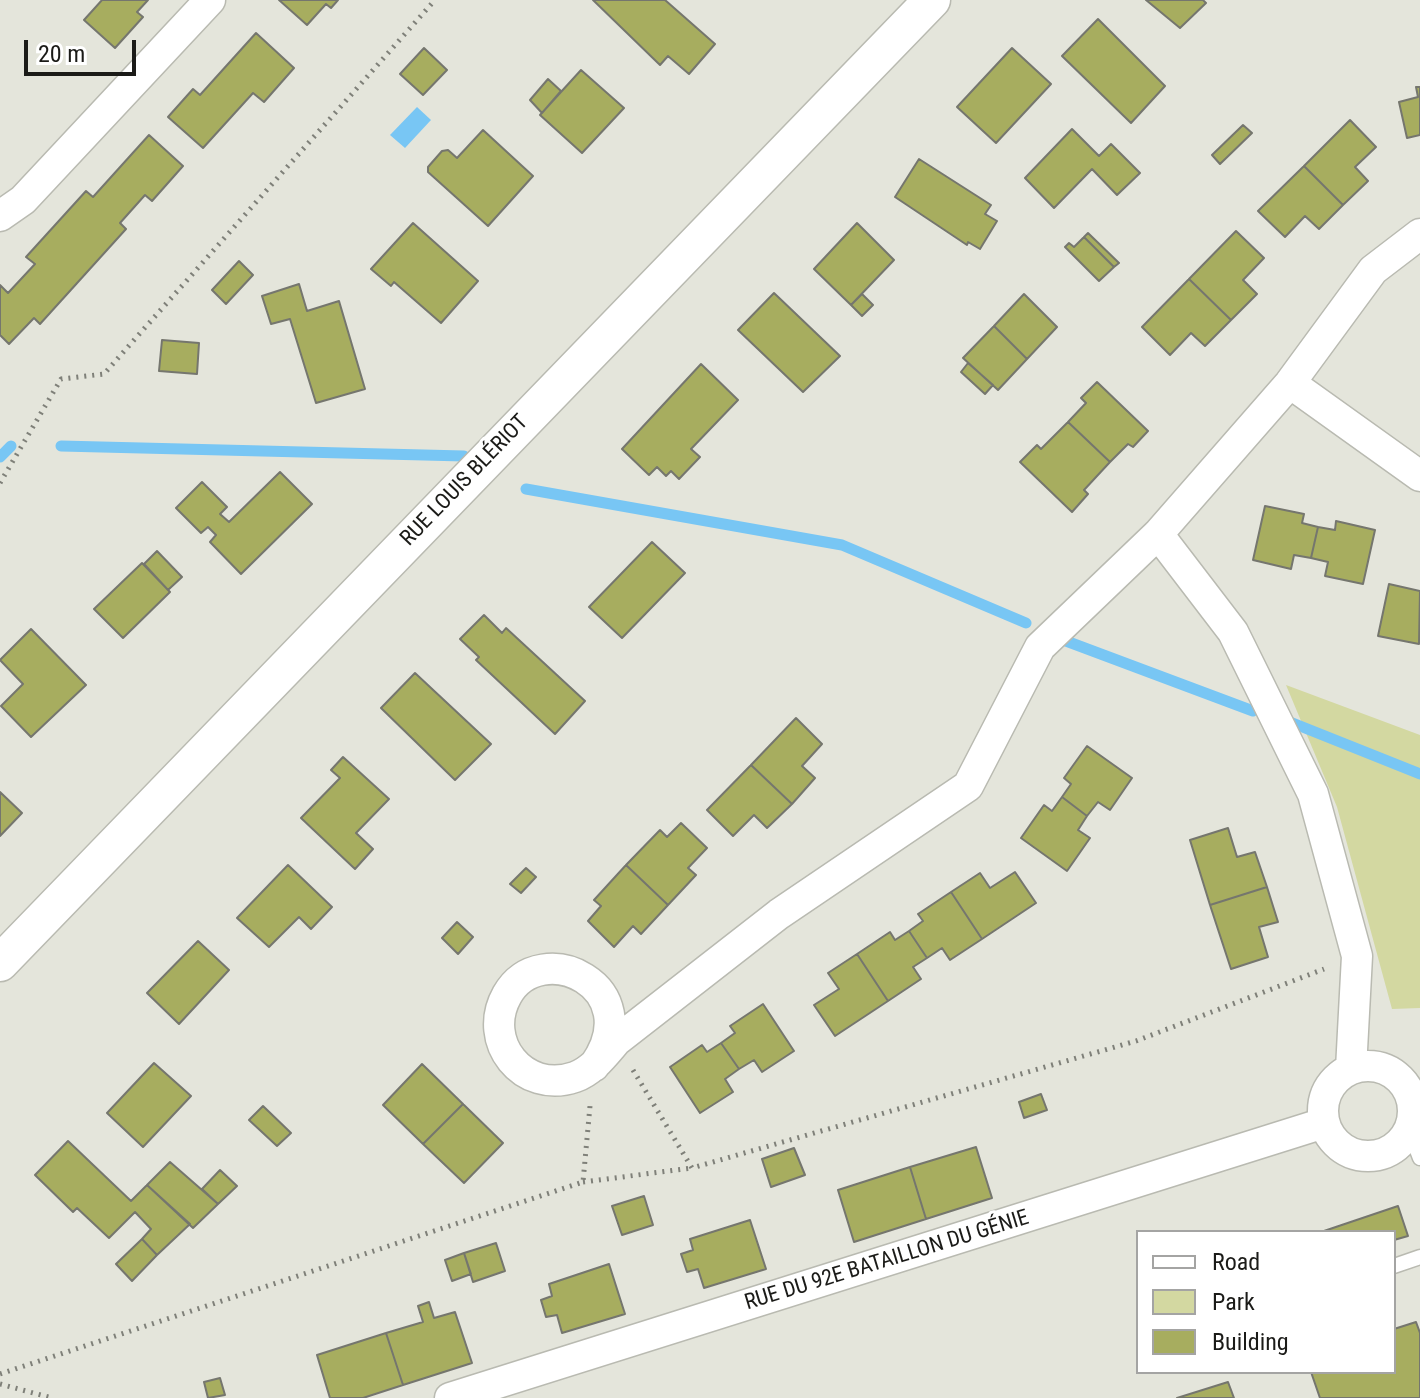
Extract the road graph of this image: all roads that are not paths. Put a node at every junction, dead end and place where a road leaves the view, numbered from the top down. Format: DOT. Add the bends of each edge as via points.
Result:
graph roads {
  1 [pos="210,0"];
  2 [pos="932,0"];
  3 [pos="0,216"];
  4 [pos="1420,234"];
  5 [pos="1290,383"];
  6 [pos="1420,476"];
  7 [pos="1158,534"];
  8 [pos="0,963"];
  9 [pos="594,1066"];
  10 [pos="1351,1069"];
  11 [pos="1324,1123"];
  12 [pos="1409,1129"];
  13 [pos="1420,1158"];
  14 [pos="1420,1257"];
  15 [pos="1396,1265"];
  16 [pos="450,1398"];
  1 -- 3 [label="street" via="23,200"];
  2 -- 8 [label="street, RUE LOUIS BLÉRIOT"];
  4 -- 5 [label="street" via="1373,270"];
  5 -- 6 [label="street"];
  5 -- 7 [label="street"];
  7 -- 9 [label="street" via="1040,647 968,786 779,914 616,1041"];
  7 -- 10 [label="street" via="1233,632 1313,794 1357,956"];
  10 -- 11 [label="street" via="1327,1090"];
  10 -- 12 [label="street" via="1368,1066 1400,1080 1412,1101"];
  11 -- 12 [label="street" via="1348,1152 1368,1156 1392,1149"];
  11 -- 16 [label="street, RUE DU 92E BATAILLON DU GÉNIE"];
  12 -- 13 [label="lane"];
  14 -- 15 [label="lane"];
}
